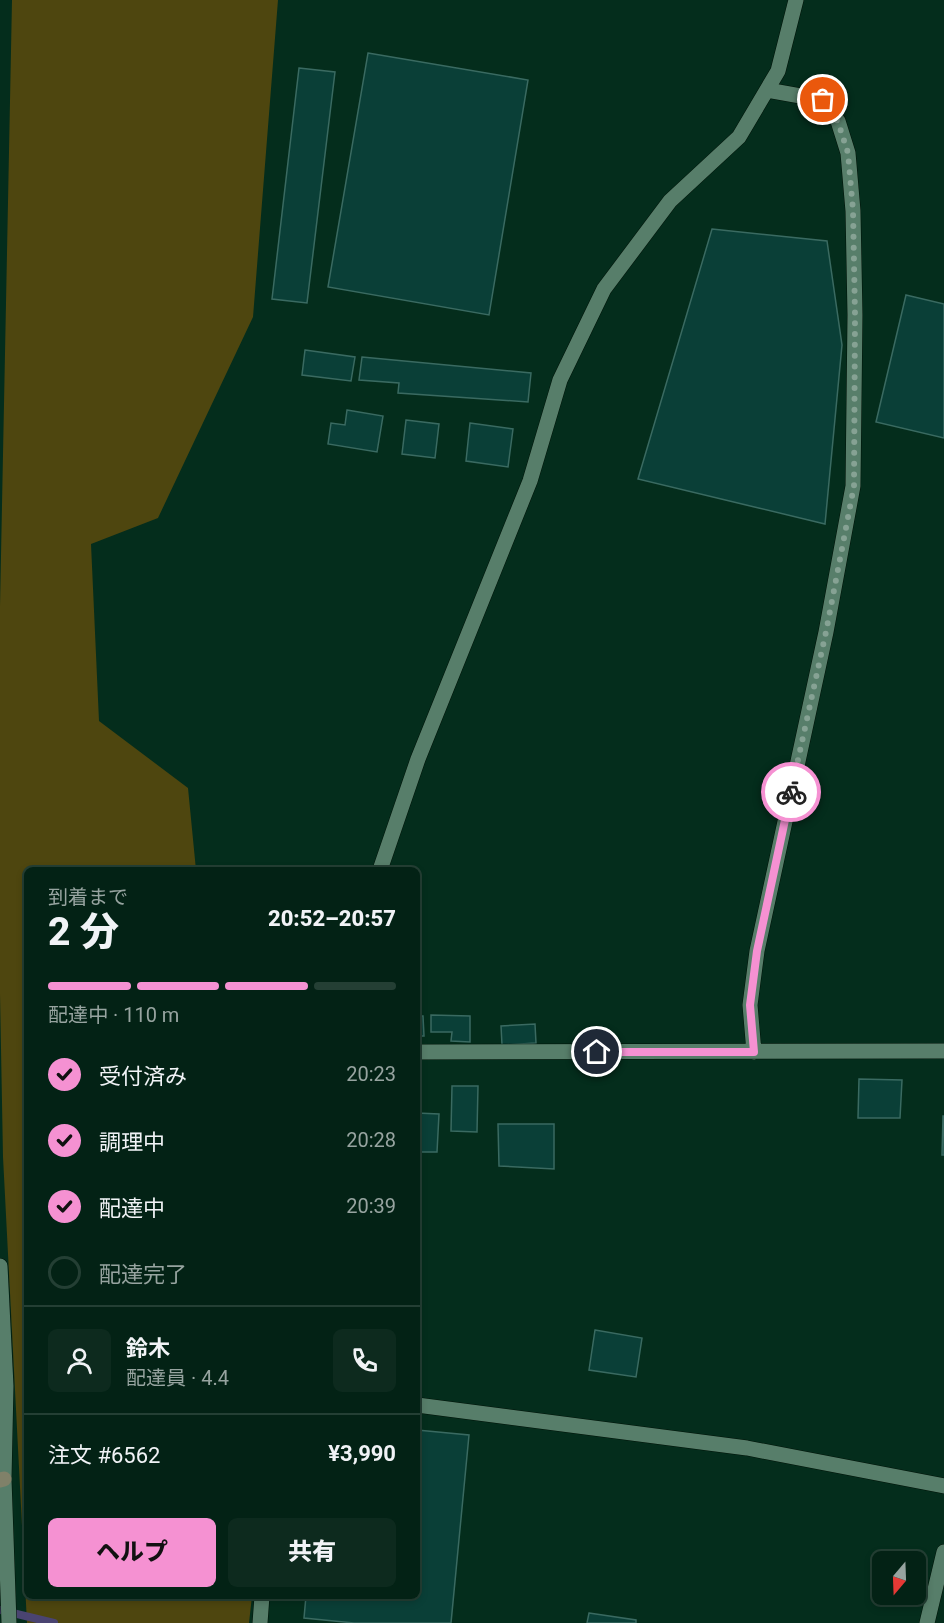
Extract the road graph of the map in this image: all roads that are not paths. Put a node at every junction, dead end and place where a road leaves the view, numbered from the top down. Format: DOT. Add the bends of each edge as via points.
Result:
graph roads {
  1 [pos="796,0"];
  2 [pos="767,90"];
  3 [pos="381,867"];
  4 [pos="944,1051"];
  5 [pos="420,1052"];
  6 [pos="754,1052"];
  7 [pos="0,1266"];
  8 [pos="420,1405"];
  9 [pos="2,1479"];
  10 [pos="944,1486"];
  11 [pos="944,1552"];
  12 [pos="262,1599"];
  13 [pos="9,1623"];
  14 [pos="260,1623"];
  15 [pos="927,1623"];
  1 -- 2 [label="street" via="778,71"];
  2 -- 3 [label="street" via="740,137 670,201 604,289 560,380 530,481 418,759"];
  2 -- 6 [label="street" via="823,100 838,122 848,153 855,315 854,486 757,951 750,1005"];
  4 -- 6 [label="street"];
  5 -- 6 [label="street"];
  7 -- 9 [label="street" via="6,1386"];
  8 -- 10 [label="street" via="747,1448"];
  9 -- 13 [label="street"];
  11 -- 15 [label="street"];
  12 -- 14 [label="street"];
}
